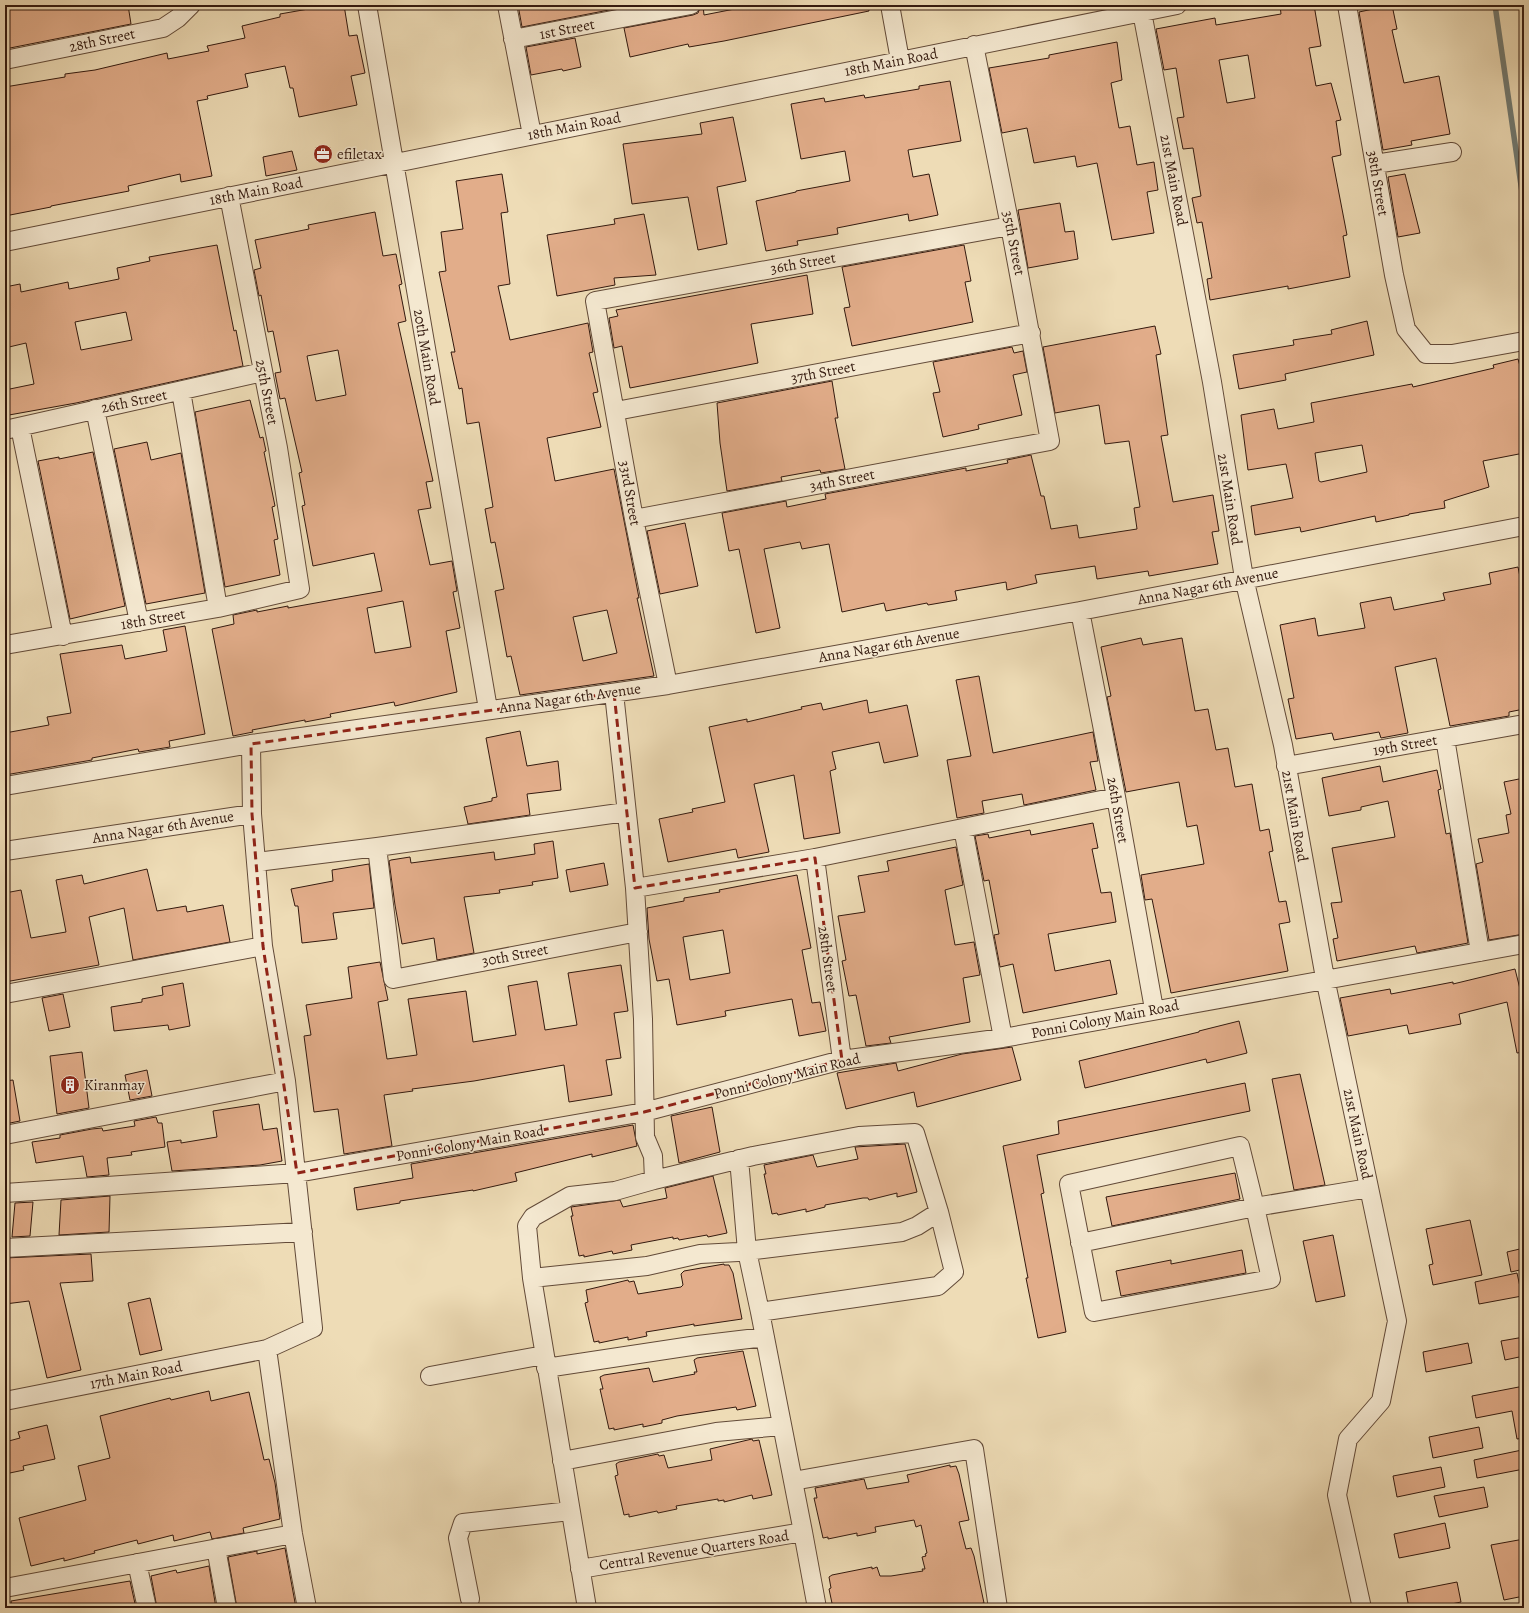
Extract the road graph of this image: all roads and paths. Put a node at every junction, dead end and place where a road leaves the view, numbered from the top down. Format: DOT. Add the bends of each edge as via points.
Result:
graph roads {
  1 [pos="190,5"];
  2 [pos="367,5"];
  3 [pos="507,5"];
  4 [pos="691,5"];
  5 [pos="890,5"];
  6 [pos="1177,5"];
  7 [pos="1347,5"];
  8 [pos="1142,12"];
  9 [pos="513,39"];
  10 [pos="974,45"];
  11 [pos="5,60"];
  12 [pos="900,60"];
  13 [pos="532,135"];
  14 [pos="1452,152"];
  15 [pos="394,163"];
  16 [pos="1375,164"];
  17 [pos="229,196"];
  18 [pos="1010,226"];
  19 [pos="5,242"];
  20 [pos="596,301"];
  21 [pos="1031,333"];
  22 [pos="1524,341"];
  23 [pos="263,372"];
  24 [pos="181,391"];
  25 [pos="95,409"];
  26 [pos="616,411"];
  27 [pos="12,429"];
  28 [pos="1050,441"];
  29 [pos="634,519"];
  30 [pos="1524,526"];
  31 [pos="1244,578"];
  32 [pos="300,589"];
  33 [pos="218,608"];
  34 [pos="1080,611"];
  35 [pos="139,622"];
  36 [pos="62,636"];
  37 [pos="5,645"];
  38 [pos="668,685"];
  39 [pos="614,693"];
  40 [pos="488,709"];
  41 [pos="1524,724"];
  42 [pos="1445,738"];
  43 [pos="251,744"];
  44 [pos="1286,766"];
  45 [pos="5,786"];
  46 [pos="1116,797"];
  47 [pos="626,812"];
  48 [pos="252,814"];
  49 [pos="963,828"];
  50 [pos="377,847"];
  51 [pos="5,851"];
  52 [pos="814,858"];
  53 [pos="257,862"];
  54 [pos="635,888"];
  55 [pos="638,932"];
  56 [pos="1524,944"];
  57 [pos="263,946"];
  58 [pos="1480,952"];
  59 [pos="1325,978"];
  60 [pos="5,994"];
  61 [pos="1154,1010"];
  62 [pos="1003,1038"];
  63 [pos="842,1060"];
  64 [pos="286,1081"];
  65 [pos="644,1112"];
  66 [pos="5,1135"];
  67 [pos="739,1159"];
  68 [pos="297,1173"];
  69 [pos="654,1180"];
  70 [pos="1370,1188"];
  71 [pos="5,1193"];
  72 [pos="1255,1208"];
  73 [pos="939,1212"];
  74 [pos="303,1232"];
  75 [pos="1080,1242"];
  76 [pos="5,1248"];
  77 [pos="747,1251"];
  78 [pos="532,1278"];
  79 [pos="760,1312"];
  80 [pos="765,1337"];
  81 [pos="267,1349"];
  82 [pos="545,1361"];
  83 [pos="430,1376"];
  84 [pos="5,1401"];
  85 [pos="782,1426"];
  86 [pos="563,1468"];
  87 [pos="793,1481"];
  88 [pos="570,1511"];
  89 [pos="803,1532"];
  90 [pos="293,1534"];
  91 [pos="216,1548"];
  92 [pos="137,1563"];
  93 [pos="580,1568"];
  94 [pos="5,1588"];
  95 [pos="470,1599"];
  96 [pos="147,1608"];
  97 [pos="227,1608"];
  98 [pos="307,1608"];
  99 [pos="587,1608"];
  100 [pos="817,1608"];
  101 [pos="998,1608"];
  102 [pos="1362,1608"];
  1 -- 11 [label="street, 28th Street" via="178,18 163,28"];
  2 -- 15 [label="street, 20th Main Road"];
  3 -- 9 [label="street"];
  4 -- 9 [label="street, 1st Street"];
  5 -- 12 [label="street"];
  6 -- 8 [label="street, 18th Main Road"];
  7 -- 16 [label="street, 38th Street"];
  8 -- 10 [label="street, 18th Main Road"];
  8 -- 31 [label="street, 21st Main Road" via="1212,382"];
  9 -- 13 [label="street"];
  10 -- 12 [label="street, 18th Main Road"];
  10 -- 18 [label="street, 35th Street"];
  12 -- 13 [label="street, 18th Main Road"];
  13 -- 15 [label="street, 18th Main Road"];
  14 -- 16 [label="street"];
  15 -- 17 [label="street, 18th Main Road"];
  15 -- 40 [label="street, 20th Main Road"];
  16 -- 22 [label="street, 38th Street" via="1406,329 1426,354 1452,354"];
  17 -- 19 [label="street, 18th Main Road"];
  17 -- 23 [label="street, 25th Street"];
  18 -- 20 [label="street, 36th Street"];
  18 -- 21 [label="street, 35th Street"];
  20 -- 26 [label="street, 33rd Street"];
  21 -- 26 [label="street, 37th Street"];
  21 -- 28 [label="street, 35th Street"];
  23 -- 24 [label="street, 26th Street"];
  23 -- 32 [label="street, 25th Street" via="278,448"];
  24 -- 25 [label="street, 26th Street"];
  24 -- 33 [label="street"];
  25 -- 27 [label="street, 26th Street"];
  25 -- 35 [label="street"];
  26 -- 29 [label="street, 33rd Street"];
  27 -- 36 [label="street"];
  28 -- 29 [label="street, 34th Street"];
  29 -- 38 [label="street, 33rd Street"];
  30 -- 31 [label="street, Anna Nagar 6th Avenue"];
  31 -- 34 [label="street, Anna Nagar 6th Avenue"];
  31 -- 44 [label="street, 21st Main Road"];
  32 -- 33 [label="street, 18th Street"];
  33 -- 35 [label="street, 18th Street"];
  34 -- 38 [label="street, Anna Nagar 6th Avenue"];
  34 -- 46 [label="street, 26th Street"];
  35 -- 36 [label="street, 18th Street"];
  36 -- 37 [label="street, 18th Street"];
  38 -- 39 [label="street, Anna Nagar 6th Avenue"];
  39 -- 40 [label="street, Anna Nagar 6th Avenue"];
  39 -- 47 [label="street"];
  40 -- 43 [label="street, Anna Nagar 6th Avenue"];
  41 -- 42 [label="street, 19th Street"];
  42 -- 44 [label="street, 19th Street"];
  42 -- 58 [label="street"];
  43 -- 45 [label="street, Anna Nagar 6th Avenue"];
  43 -- 48 [label="street, Anna Nagar 6th Avenue"];
  44 -- 59 [label="street, 21st Main Road"];
  46 -- 49 [label="street"];
  46 -- 61 [label="street, 26th Street"];
  47 -- 50 [label="street"];
  47 -- 54 [label="street"];
  48 -- 51 [label="street, Anna Nagar 6th Avenue"];
  48 -- 53 [label="street"];
  49 -- 52 [label="street"];
  49 -- 62 [label="street"];
  50 -- 53 [label="street"];
  50 -- 55 [label="street, 30th Street" via="393,979"];
  52 -- 54 [label="street"];
  52 -- 63 [label="street, 28th Street"];
  53 -- 57 [label="street"];
  54 -- 55 [label="street"];
  55 -- 65 [label="street" via="643,1019"];
  56 -- 58 [label="street, Ponni Colony Main Road"];
  57 -- 60 [label="street"];
  57 -- 64 [label="street"];
  58 -- 59 [label="street, Ponni Colony Main Road"];
  59 -- 61 [label="street, Ponni Colony Main Road"];
  59 -- 70 [label="street, 21st Main Road"];
  61 -- 62 [label="street, Ponni Colony Main Road"];
  62 -- 63 [label="street, Ponni Colony Main Road"];
  63 -- 65 [label="street, Ponni Colony Main Road"];
  64 -- 66 [label="street"];
  64 -- 68 [label="street"];
  65 -- 68 [label="street, Ponni Colony Main Road"];
  65 -- 69 [label="street" via="645,1137 653,1156"];
  67 -- 69 [label="street, Central Revenue Quarters Road"];
  67 -- 73 [label="street, Central Revenue Quarters Road" via="859,1136 915,1133"];
  67 -- 77 [label="street"];
  68 -- 71 [label="street, Ponni Colony Main Road"];
  68 -- 74 [label="street"];
  69 -- 78 [label="street, Central Revenue Quarters Road" via="615,1191 570,1196 533,1217 527,1226"];
  70 -- 72 [label="street"];
  70 -- 102 [label="street, 21st Main Road" via="1397,1321 1380,1401 1348,1439 1337,1495"];
  72 -- 75 [label="street"];
  72 -- 75 [label="street" via="1240,1146 1069,1184"];
  72 -- 75 [label="street" via="1270,1280 1094,1312"];
  73 -- 77 [label="street" via="902,1232"];
  73 -- 79 [label="street" via="954,1272 938,1286"];
  74 -- 76 [label="street"];
  74 -- 81 [label="street, 17th Main Road" via="312,1328"];
  77 -- 78 [label="street" via="700,1254 648,1266"];
  77 -- 79 [label="street"];
  78 -- 82 [label="street, Central Revenue Quarters Road"];
  79 -- 80 [label="street"];
  80 -- 82 [label="street"];
  80 -- 85 [label="street"];
  81 -- 84 [label="street, 17th Main Road"];
  81 -- 90 [label="street"];
  82 -- 83 [label="street"];
  82 -- 86 [label="street, Central Revenue Quarters Road"];
  85 -- 86 [label="street" via="716,1432"];
  85 -- 87 [label="street"];
  86 -- 88 [label="street, Central Revenue Quarters Road"];
  87 -- 89 [label="street"];
  87 -- 101 [label="street" via="974,1449"];
  88 -- 93 [label="street, Central Revenue Quarters Road"];
  88 -- 95 [label="street" via="463,1523 458,1538"];
  89 -- 93 [label="street, Central Revenue Quarters Road"];
  89 -- 100 [label="street, Central Revenue Quarters Road"];
  90 -- 91 [label="street"];
  90 -- 98 [label="street"];
  91 -- 92 [label="street"];
  91 -- 97 [label="street"];
  92 -- 94 [label="street"];
  92 -- 96 [label="street"];
  93 -- 99 [label="street, Central Revenue Quarters Road"];
}
